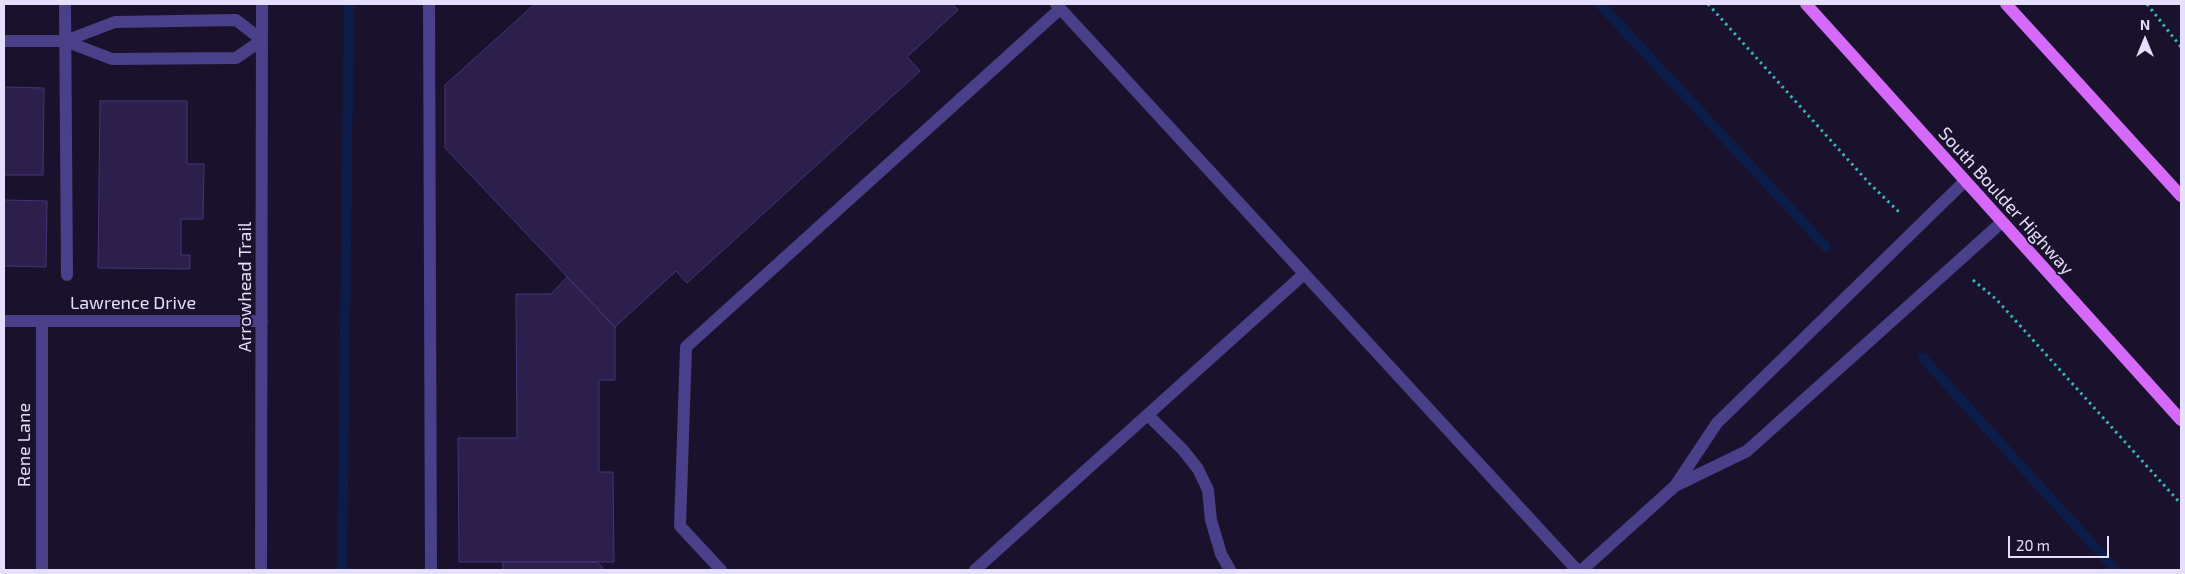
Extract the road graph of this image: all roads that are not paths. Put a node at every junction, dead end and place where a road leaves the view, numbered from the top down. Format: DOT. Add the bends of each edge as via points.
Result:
graph roads {
  1 [pos="65,4"];
  2 [pos="262,4"];
  3 [pos="428,4"];
  4 [pos="1806,4"];
  5 [pos="2006,4"];
  6 [pos="1058,6"];
  7 [pos="262,40"];
  8 [pos="65,41"];
  9 [pos="4,42"];
  10 [pos="1965,181"];
  11 [pos="2181,196"];
  12 [pos="2002,222"];
  13 [pos="1304,274"];
  14 [pos="67,275"];
  15 [pos="4,321"];
  16 [pos="42,321"];
  17 [pos="262,321"];
  18 [pos="1148,415"];
  19 [pos="2181,420"];
  20 [pos="1675,486"];
  21 [pos="42,570"];
  22 [pos="261,570"];
  23 [pos="431,570"];
  24 [pos="721,570"];
  25 [pos="975,570"];
  26 [pos="1230,570"];
  27 [pos="1577,570"];
  28 [pos="1582,570"];
  1 -- 8 [label="street"];
  2 -- 7 [label="street, Arrowhead Trail"];
  3 -- 23 [label="street"];
  4 -- 10 [label="main road, South Boulder Highway"];
  5 -- 11 [label="main road"];
  6 -- 13 [label="street"];
  6 -- 24 [label="street" via="686,346 680,526"];
  7 -- 8 [label="street" via="236,58 112,60"];
  7 -- 8 [label="street" via="236,20 115,22"];
  7 -- 17 [label="street, Arrowhead Trail"];
  8 -- 9 [label="street"];
  8 -- 14 [label="street"];
  10 -- 12 [label="main road, South Boulder Highway"];
  10 -- 20 [label="street" via="1717,423"];
  12 -- 19 [label="main road, South Boulder Highway"];
  12 -- 20 [label="street" via="1747,451"];
  13 -- 18 [label="street"];
  13 -- 27 [label="street"];
  15 -- 16 [label="street, Lawrence Drive"];
  16 -- 17 [label="street, Lawrence Drive"];
  16 -- 21 [label="street, Rene Lane"];
  17 -- 22 [label="street, Arrowhead Trail"];
  18 -- 25 [label="street"];
  18 -- 26 [label="street" via="1184,450 1198,469 1208,490 1211,520 1221,554"];
  20 -- 28 [label="street"];
}
